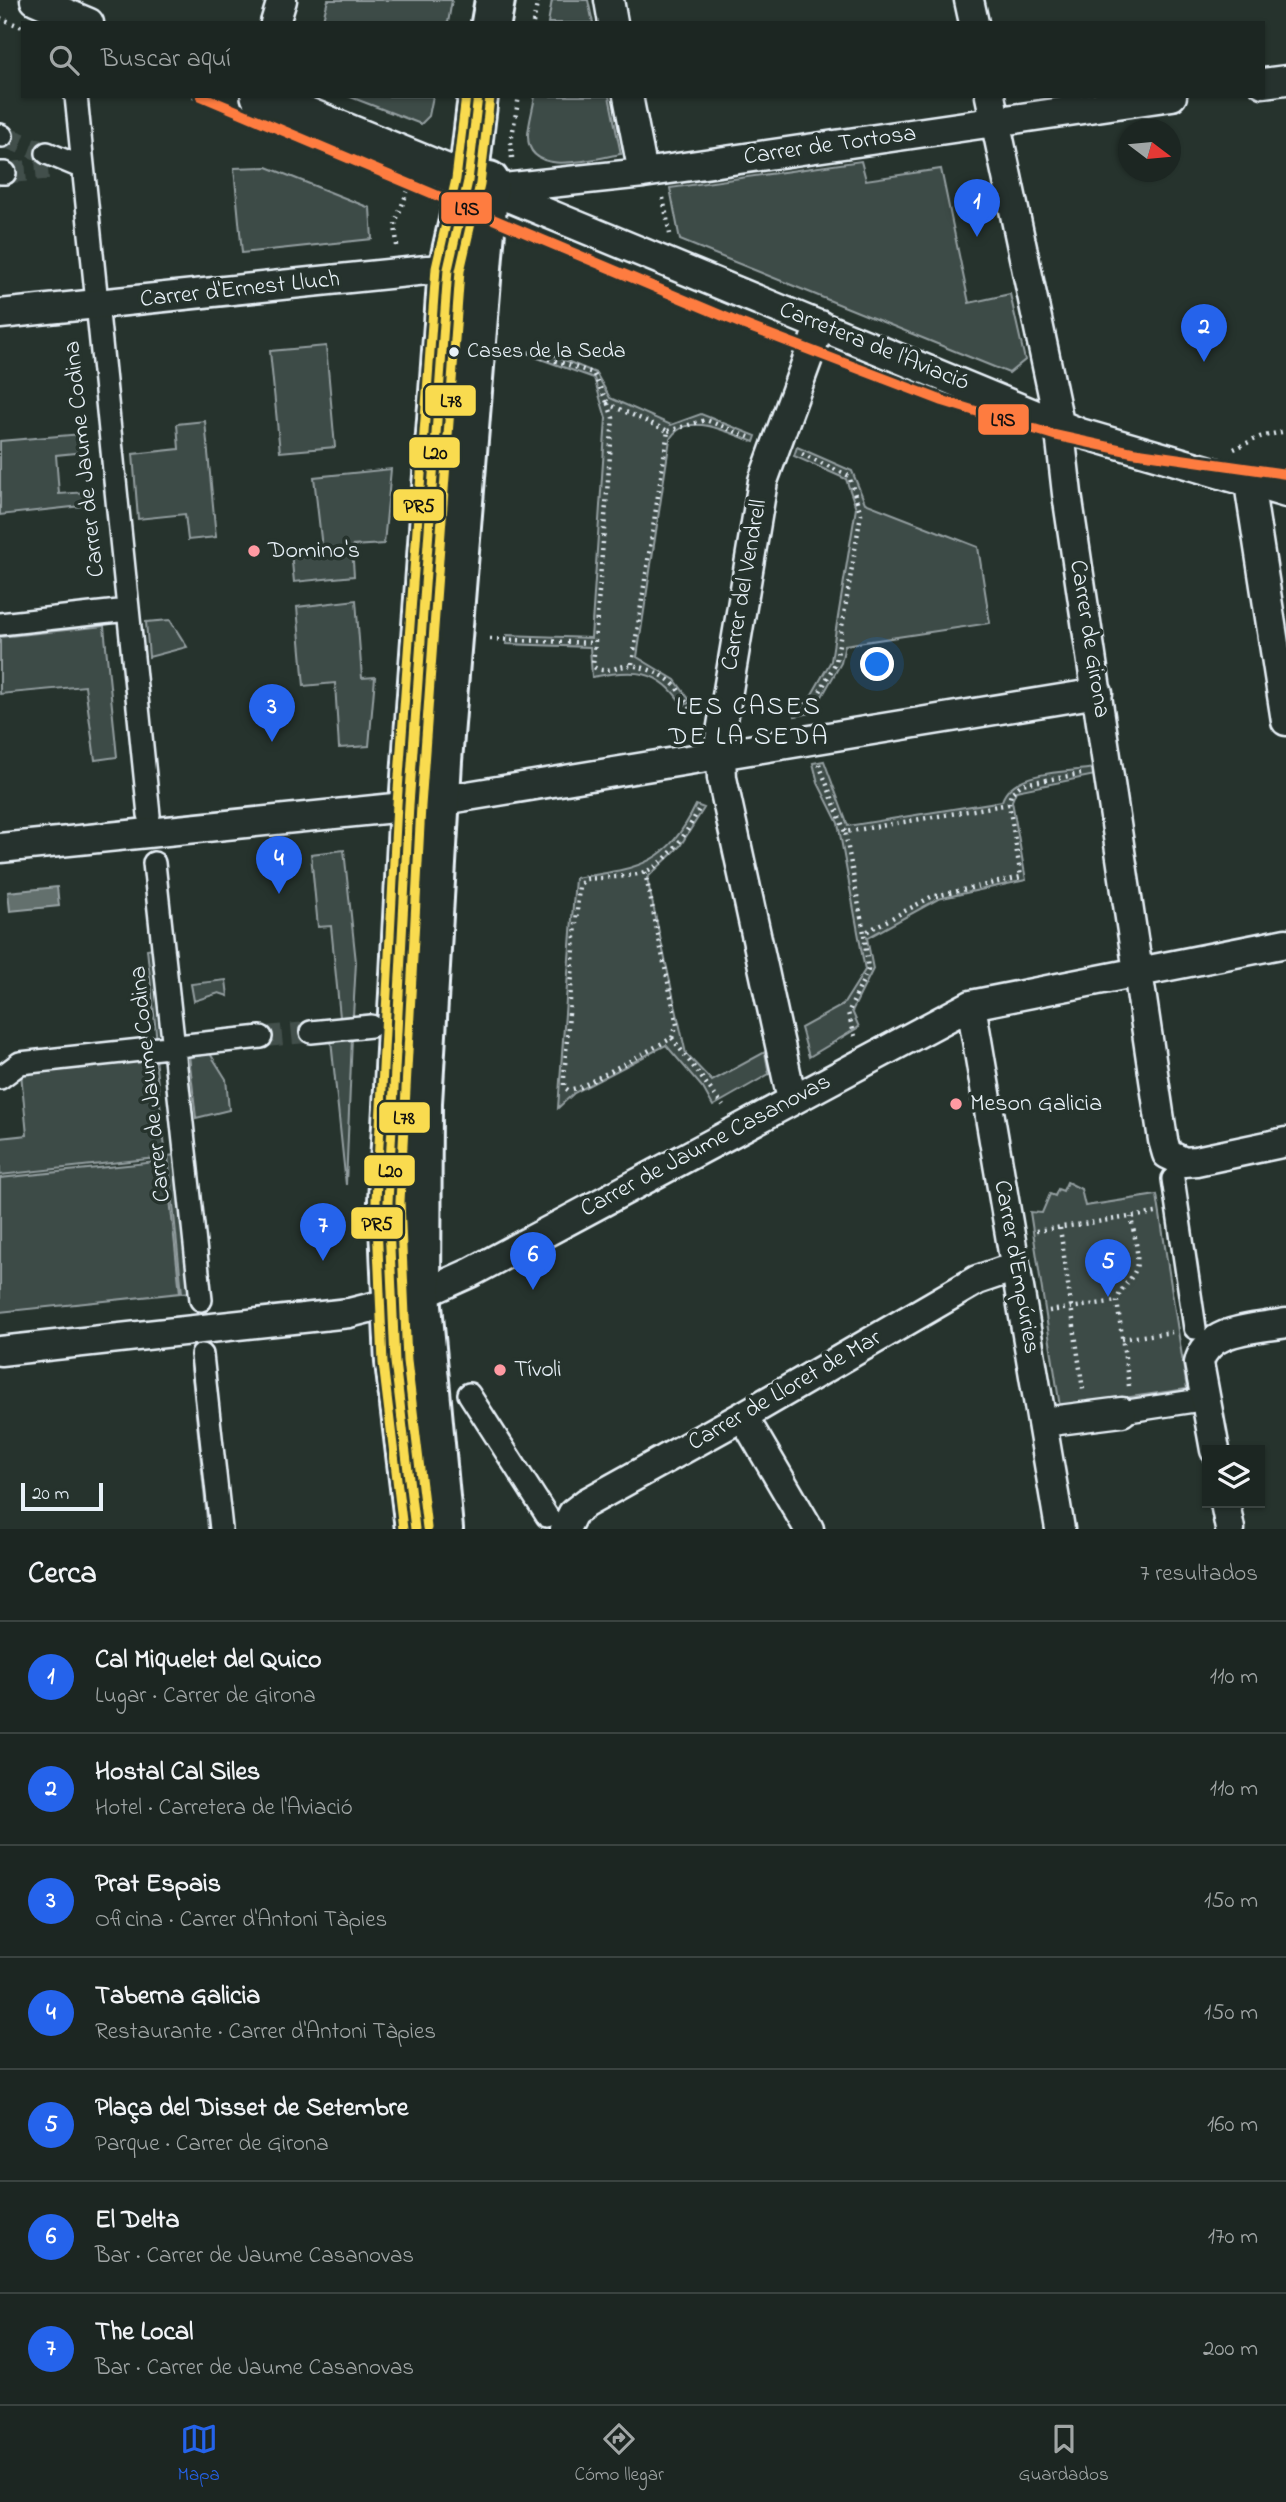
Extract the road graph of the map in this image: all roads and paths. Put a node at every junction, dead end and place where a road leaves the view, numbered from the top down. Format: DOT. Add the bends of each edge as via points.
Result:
graph roads {
  1 [pos="35,0"];
  2 [pos="282,0"];
  3 [pos="495,0"];
  4 [pos="516,0"];
  5 [pos="538,0"];
  6 [pos="609,0"];
  7 [pos="969,0"];
  8 [pos="0,18"];
  9 [pos="75,20"];
  10 [pos="276,21"];
  11 [pos="491,21"];
  12 [pos="512,21"];
  13 [pos="533,21"];
  14 [pos="613,21"];
  15 [pos="974,21"];
  16 [pos="21,26"];
  17 [pos="1286,80"];
  18 [pos="1265,83"];
  19 [pos="76,98"];
  20 [pos="265,98"];
  21 [pos="478,98"];
  22 [pos="502,98"];
  23 [pos="519,98"];
  24 [pos="629,98"];
  25 [pos="1144,98"];
  26 [pos="992,109"];
  27 [pos="47,161"];
  28 [pos="83,168"];
  29 [pos="490,179"];
  30 [pos="591,179"];
  31 [pos="401,181"];
  32 [pos="652,181"];
  33 [pos="584,230"];
  34 [pos="671,241"];
  35 [pos="397,250"];
  36 [pos="464,269"];
  37 [pos="95,304"];
  38 [pos="0,314"];
  39 [pos="820,325"];
  40 [pos="515,348"];
  41 [pos="608,404"];
  42 [pos="1059,424"];
  43 [pos="668,431"];
  44 [pos="1286,431"];
  45 [pos="755,439"];
  46 [pos="796,452"];
  47 [pos="1231,452"];
  48 [pos="1249,483"];
  49 [pos="1286,493"];
  50 [pos="128,610"];
  51 [pos="0,624"];
  52 [pos="490,639"];
  53 [pos="595,643"];
  54 [pos="632,664"];
  55 [pos="1098,693"];
  56 [pos="710,716"];
  57 [pos="1286,721"];
  58 [pos="811,722"];
  59 [pos="720,754"];
  60 [pos="817,755"];
  61 [pos="1094,772"];
  62 [pos="424,802"];
  63 [pos="1009,804"];
  64 [pos="701,807"];
  65 [pos="149,815"];
  66 [pos="845,831"];
  67 [pos="0,848"];
  68 [pos="154,863"];
  69 [pos="645,872"];
  70 [pos="864,933"];
  71 [pos="1286,943"];
  72 [pos="1138,972"];
  73 [pos="971,1005"];
  74 [pos="371,1026"];
  75 [pos="311,1032"];
  76 [pos="855,1036"];
  77 [pos="261,1037"];
  78 [pos="672,1038"];
  79 [pos="174,1046"];
  80 [pos="0,1078"];
  81 [pos="792,1100"];
  82 [pos="723,1106"];
  83 [pos="1286,1142"];
  84 [pos="1172,1179"];
  85 [pos="1164,1212"];
  86 [pos="1131,1217"];
  87 [pos="1060,1228"];
  88 [pos="1029,1233"];
  89 [pos="1016,1267"];
  90 [pos="201,1300"];
  91 [pos="406,1300"];
  92 [pos="1117,1301"];
  93 [pos="1072,1308"];
  94 [pos="1041,1312"];
  95 [pos="1286,1322"];
  96 [pos="1196,1332"];
  97 [pos="1122,1339"];
  98 [pos="0,1351"];
  99 [pos="202,1355"];
  100 [pos="469,1394"];
  101 [pos="1194,1401"];
  102 [pos="1085,1404"];
  103 [pos="1126,1404"];
  104 [pos="743,1416"];
  105 [pos="1043,1422"];
  106 [pos="1214,1445"];
  107 [pos="1226,1508"];
  108 [pos="556,1522"];
  109 [pos="220,1529"];
  110 [pos="415,1529"];
  111 [pos="443,1529"];
  112 [pos="809,1529"];
  113 [pos="1060,1529"];
  114 [pos="1230,1529"];
  1 -- 9 [label="street"];
  2 -- 10 [label="street"];
  3 -- 11 [label="main road"];
  4 -- 12 [label="main road"];
  5 -- 13 [label="path"];
  6 -- 14 [label="street"];
  7 -- 15 [label="street"];
  8 -- 16 [label="path"];
  17 -- 18 [label="street"];
  19 -- 28 [label="street, Carrer de Jaume Codina"];
  20 -- 29 [label="street, Carretera de l'Aviació"];
  21 -- 29 [label="main road"];
  22 -- 29 [label="main road"];
  23 -- 29 [label="path" via="510,153"];
  24 -- 32 [label="street"];
  25 -- 26 [label="street, Carrer de Tortosa"];
  26 -- 32 [label="street, Carrer de Tortosa"];
  26 -- 42 [label="street, Carrer de Girona"];
  27 -- 28 [label="street"];
  28 -- 37 [label="street, Carrer de Jaume Codina"];
  29 -- 30 [label="street, Carrer de Tortosa"];
  29 -- 33 [label="street, Carretera de l'Aviació"];
  29 -- 36 [label="main road"];
  30 -- 32 [label="street, Carrer de Tortosa"];
  30 -- 33 [label="street" via="576,207"];
  31 -- 35 [label="path" via="410,185 395,223"];
  32 -- 34 [label="path"];
  33 -- 39 [label="street, Carretera de l'Aviació"];
  36 -- 37 [label="street, Carrer d'Ernest Lluch"];
  36 -- 62 [label="main road"];
  37 -- 38 [label="street, Carrer d'Ernest Lluch"];
  37 -- 50 [label="street, Carrer de Jaume Codina"];
  39 -- 42 [label="street, Carretera de l'Aviació"];
  39 -- 59 [label="street, Carrer del Vendrell" via="762,481 722,717"];
  40 -- 41 [label="path" via="593,373"];
  41 -- 43 [label="path"];
  41 -- 53 [label="path" via="613,418"];
  42 -- 48 [label="street, Carretera de l'Aviació"];
  42 -- 55 [label="street, Carrer de Girona"];
  43 -- 45 [label="path" via="706,420"];
  43 -- 54 [label="path"];
  44 -- 47 [label="path" via="1240,444"];
  46 -- 58 [label="path" via="849,476 861,507 836,662 809,709"];
  48 -- 49 [label="street, Carretera de l'Aviació"];
  48 -- 57 [label="street"];
  50 -- 51 [label="street"];
  50 -- 65 [label="street, Carrer de Jaume Codina"];
  52 -- 53 [label="path"];
  53 -- 54 [label="path" via="593,666 598,671"];
  54 -- 56 [label="path" via="672,683 691,709"];
  55 -- 59 [label="street"];
  55 -- 72 [label="street, Carrer de Girona"];
  59 -- 62 [label="street"];
  59 -- 81 [label="street, Carrer del Vendrell"];
  60 -- 66 [label="path"];
  61 -- 63 [label="path" via="1022,784 1011,793"];
  62 -- 67 [label="street"];
  62 -- 91 [label="main road" via="422,1103"];
  63 -- 66 [label="path"];
  63 -- 70 [label="path" via="1021,877 931,897"];
  64 -- 69 [label="path" via="671,852"];
  66 -- 70 [label="path"];
  68 -- 79 [label="street, Carrer de Jaume Codina"];
  69 -- 78 [label="path" via="677,1025"];
  69 -- 78 [label="path" via="586,879 579,885 564,1087 572,1091"];
  70 -- 76 [label="path" via="868,970 848,1013"];
  71 -- 72 [label="street, Carrer de Jaume Casanovas"];
  72 -- 73 [label="street, Carrer de Jaume Casanovas"];
  72 -- 83 [label="street, Carrer de Girona" via="1167,1154 1184,1162 1196,1161"];
  73 -- 81 [label="street, Carrer de Jaume Casanovas"];
  73 -- 89 [label="street, Carrer d'Empúries"];
  74 -- 75 [label="street"];
  77 -- 79 [label="street"];
  78 -- 82 [label="path"];
  79 -- 80 [label="street" via="20,1063"];
  79 -- 90 [label="street, Carrer de Jaume Codina"];
  81 -- 91 [label="street, Carrer de Jaume Casanovas" via="470,1273"];
  84 -- 96 [label="street"];
  85 -- 86 [label="path"];
  86 -- 87 [label="path"];
  86 -- 92 [label="path" via="1137,1262"];
  87 -- 88 [label="path"];
  87 -- 93 [label="path"];
  89 -- 104 [label="street, Carrer de Lloret de Mar" via="977,1280"];
  89 -- 105 [label="street, Carrer d'Empúries"];
  91 -- 98 [label="street, Carrer de Jaume Casanovas" via="349,1313"];
  91 -- 110 [label="main road"];
  91 -- 111 [label="main road"];
  92 -- 93 [label="path"];
  92 -- 97 [label="path"];
  93 -- 94 [label="path"];
  93 -- 102 [label="path"];
  95 -- 96 [label="street"];
  96 -- 97 [label="path"];
  96 -- 106 [label="street" via="1206,1346 1199,1363"];
  97 -- 103 [label="path"];
  99 -- 109 [label="street"];
  100 -- 108 [label="street"];
  101 -- 103 [label="street"];
  103 -- 105 [label="street"];
  104 -- 108 [label="street, Carrer de Lloret de Mar"];
  104 -- 112 [label="street"];
  105 -- 113 [label="street, Carrer d'Empúries"];
  107 -- 114 [label="street"];
}
